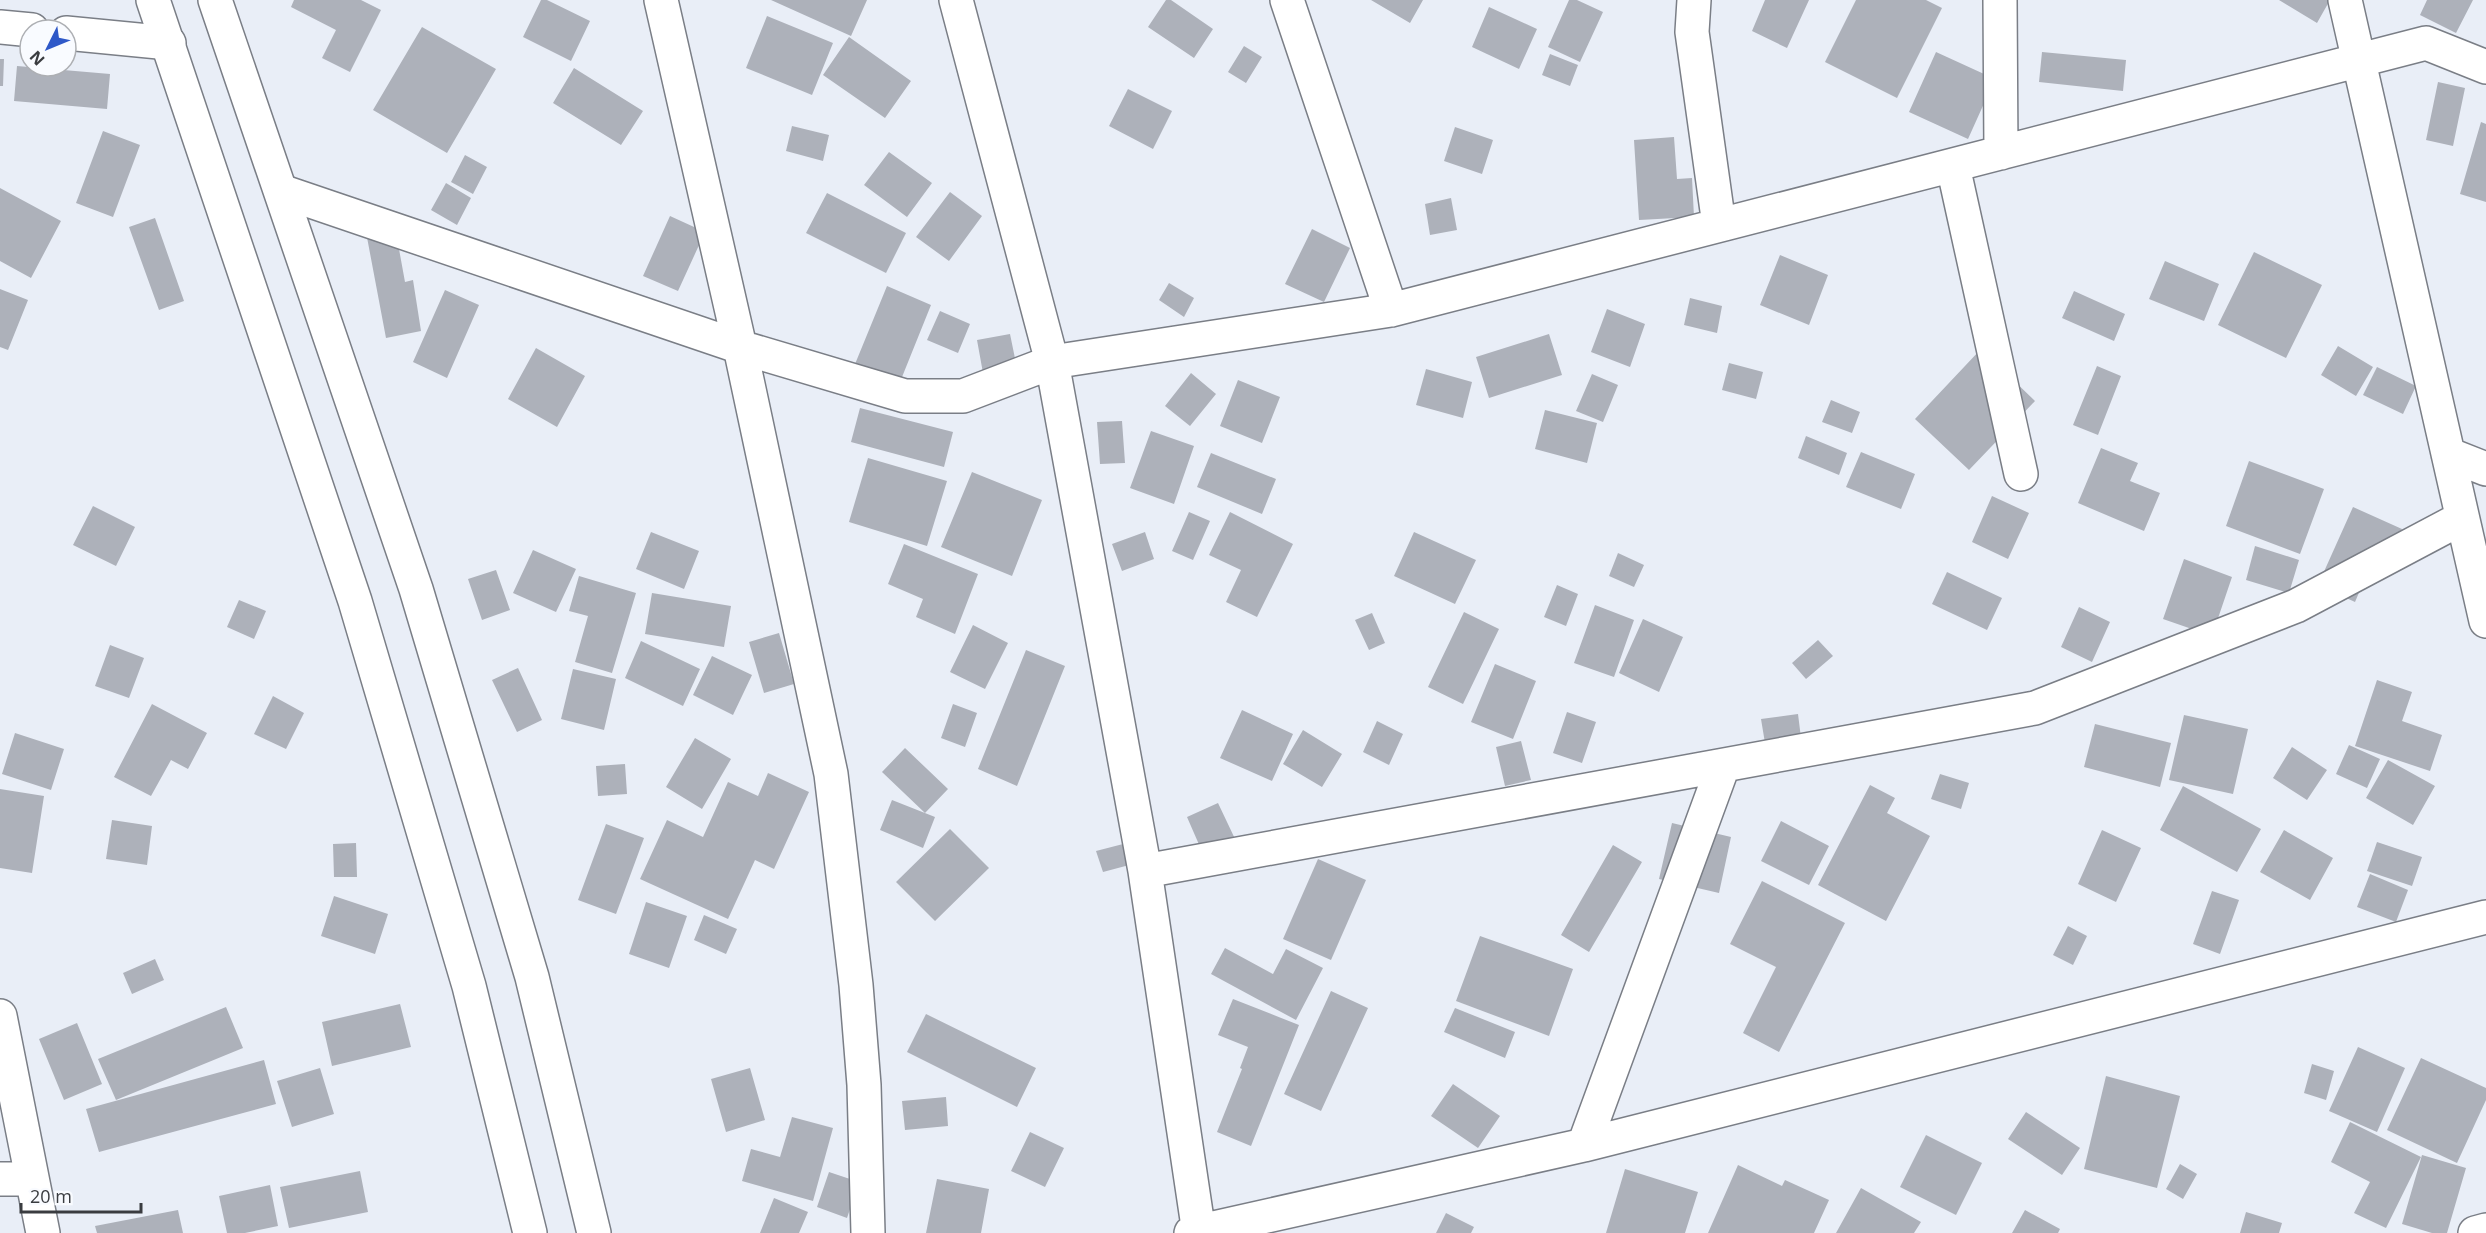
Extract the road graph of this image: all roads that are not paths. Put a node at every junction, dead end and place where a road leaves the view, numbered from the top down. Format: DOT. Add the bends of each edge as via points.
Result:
graph roads {
  1 [pos="153,0"];
  2 [pos="215,0"];
  3 [pos="661,0"];
  4 [pos="956,0"];
  5 [pos="1287,0"];
  6 [pos="1694,0"];
  7 [pos="2000,0"];
  8 [pos="2345,0"];
  9 [pos="0,27"];
  10 [pos="18,29"];
  11 [pos="78,34"];
  12 [pos="169,43"];
  13 [pos="2359,59"];
  14 [pos="2486,67"];
  15 [pos="2001,153"];
  16 [pos="1953,166"];
  17 [pos="281,191"];
  18 [pos="1719,225"];
  19 [pos="1391,310"];
  20 [pos="740,347"];
  21 [pos="1052,362"];
  22 [pos="2448,454"];
  23 [pos="2486,469"];
  24 [pos="2021,474"];
  25 [pos="2462,518"];
  26 [pos="2486,621"];
  27 [pos="1723,766"];
  28 [pos="1145,871"];
  29 [pos="2486,917"];
  30 [pos="0,1016"];
  31 [pos="1584,1145"];
  32 [pos="0,1179"];
  33 [pos="32,1179"];
  34 [pos="2486,1230"];
  35 [pos="1196,1232"];
  36 [pos="43,1233"];
  37 [pos="530,1233"];
  38 [pos="594,1233"];
  39 [pos="868,1233"];
  40 [pos="2475,1233"];
  1 -- 12 [label="street"];
  2 -- 17 [label="street"];
  3 -- 20 [label="street"];
  4 -- 21 [label="street"];
  5 -- 19 [label="street"];
  6 -- 18 [label="street" via="1692,32"];
  7 -- 15 [label="street"];
  8 -- 13 [label="street"];
  9 -- 10 [label="street"];
  11 -- 12 [label="street"];
  12 -- 37 [label="street" via="355,601 469,986"];
  13 -- 14 [label="street" via="2426,43"];
  13 -- 15 [label="street"];
  13 -- 22 [label="street"];
  15 -- 16 [label="street"];
  16 -- 18 [label="street"];
  16 -- 24 [label="street"];
  17 -- 20 [label="street"];
  17 -- 38 [label="street" via="416,589 532,978"];
  18 -- 19 [label="street"];
  19 -- 21 [label="street"];
  20 -- 21 [label="street" via="905,396 963,396"];
  20 -- 39 [label="street" via="831,774 856,985"];
  21 -- 28 [label="street"];
  22 -- 23 [label="street"];
  22 -- 25 [label="street"];
  25 -- 26 [label="street"];
  25 -- 27 [label="street" via="2296,606 2035,708"];
  27 -- 28 [label="street"];
  27 -- 31 [label="street"];
  28 -- 35 [label="street"];
  29 -- 31 [label="street"];
  30 -- 33 [label="street"];
  31 -- 35 [label="street"];
  32 -- 33 [label="street"];
  33 -- 36 [label="street"];
  34 -- 40 [label="street"];
}
